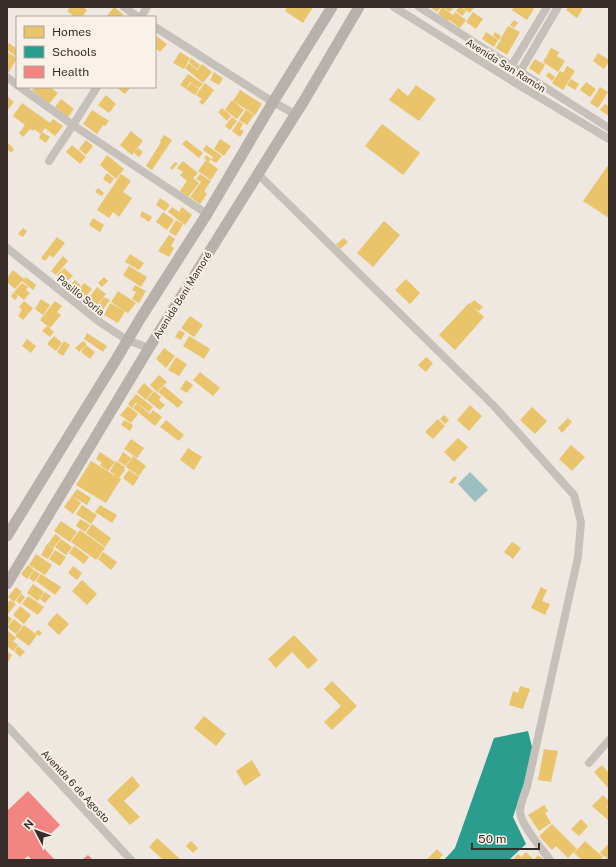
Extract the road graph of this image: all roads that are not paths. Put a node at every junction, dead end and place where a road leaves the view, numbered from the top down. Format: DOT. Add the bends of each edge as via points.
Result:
graph roads {
  1 [pos="124,7"];
  2 [pos="147,7"];
  3 [pos="332,7"];
  4 [pos="359,7"];
  5 [pos="394,7"];
  6 [pos="418,7"];
  7 [pos="547,7"];
  8 [pos="558,7"];
  9 [pos="138,16"];
  10 [pos="141,16"];
  11 [pos="156,29"];
  12 [pos="512,66"];
  13 [pos="521,71"];
  14 [pos="506,76"];
  15 [pos="7,77"];
  16 [pos="514,82"];
  17 [pos="16,83"];
  18 [pos="21,88"];
  19 [pos="96,88"];
  20 [pos="273,102"];
  21 [pos="295,114"];
  22 [pos="73,125"];
  23 [pos="609,128"];
  24 [pos="609,139"];
  25 [pos="49,161"];
  26 [pos="257,173"];
  27 [pos="207,214"];
  28 [pos="7,248"];
  29 [pos="128,340"];
  30 [pos="149,348"];
  31 [pos="7,536"];
  32 [pos="7,584"];
  33 [pos="7,726"];
  34 [pos="609,740"];
  35 [pos="589,763"];
  36 [pos="130,860"];
  37 [pos="550,860"];
  1 -- 9 [label="street"];
  2 -- 10 [label="street"];
  3 -- 20 [label="street"];
  4 -- 21 [label="street, Avenida Beni Mamoré"];
  5 -- 14 [label="street, Avenida San Ramón"];
  6 -- 12 [label="street, Avenida San Ramón"];
  7 -- 12 [label="street"];
  8 -- 13 [label="street"];
  11 -- 20 [label="street"];
  12 -- 13 [label="street, Avenida San Ramón"];
  12 -- 14 [label="street"];
  13 -- 16 [label="street"];
  13 -- 23 [label="street, Avenida San Ramón"];
  14 -- 16 [label="street, Avenida San Ramón"];
  15 -- 17 [label="street"];
  16 -- 24 [label="street, Avenida San Ramón"];
  18 -- 22 [label="street"];
  19 -- 22 [label="street"];
  20 -- 21 [label="street"];
  20 -- 27 [label="street"];
  21 -- 26 [label="street, Avenida Beni Mamoré"];
  22 -- 25 [label="street"];
  22 -- 27 [label="street"];
  26 -- 30 [label="street, Avenida Beni Mamoré"];
  26 -- 37 [label="street" via="494,406 574,495 581,522 578,557 520,812 523,823"];
  27 -- 29 [label="street"];
  28 -- 29 [label="street, Pasillo Soria" via="101,324"];
  29 -- 30 [label="street, Pasillo Soria"];
  29 -- 31 [label="street"];
  30 -- 32 [label="street, Avenida Beni Mamoré"];
  33 -- 36 [label="street, Avenida 6 de Agosto"];
  34 -- 35 [label="street"];
}
